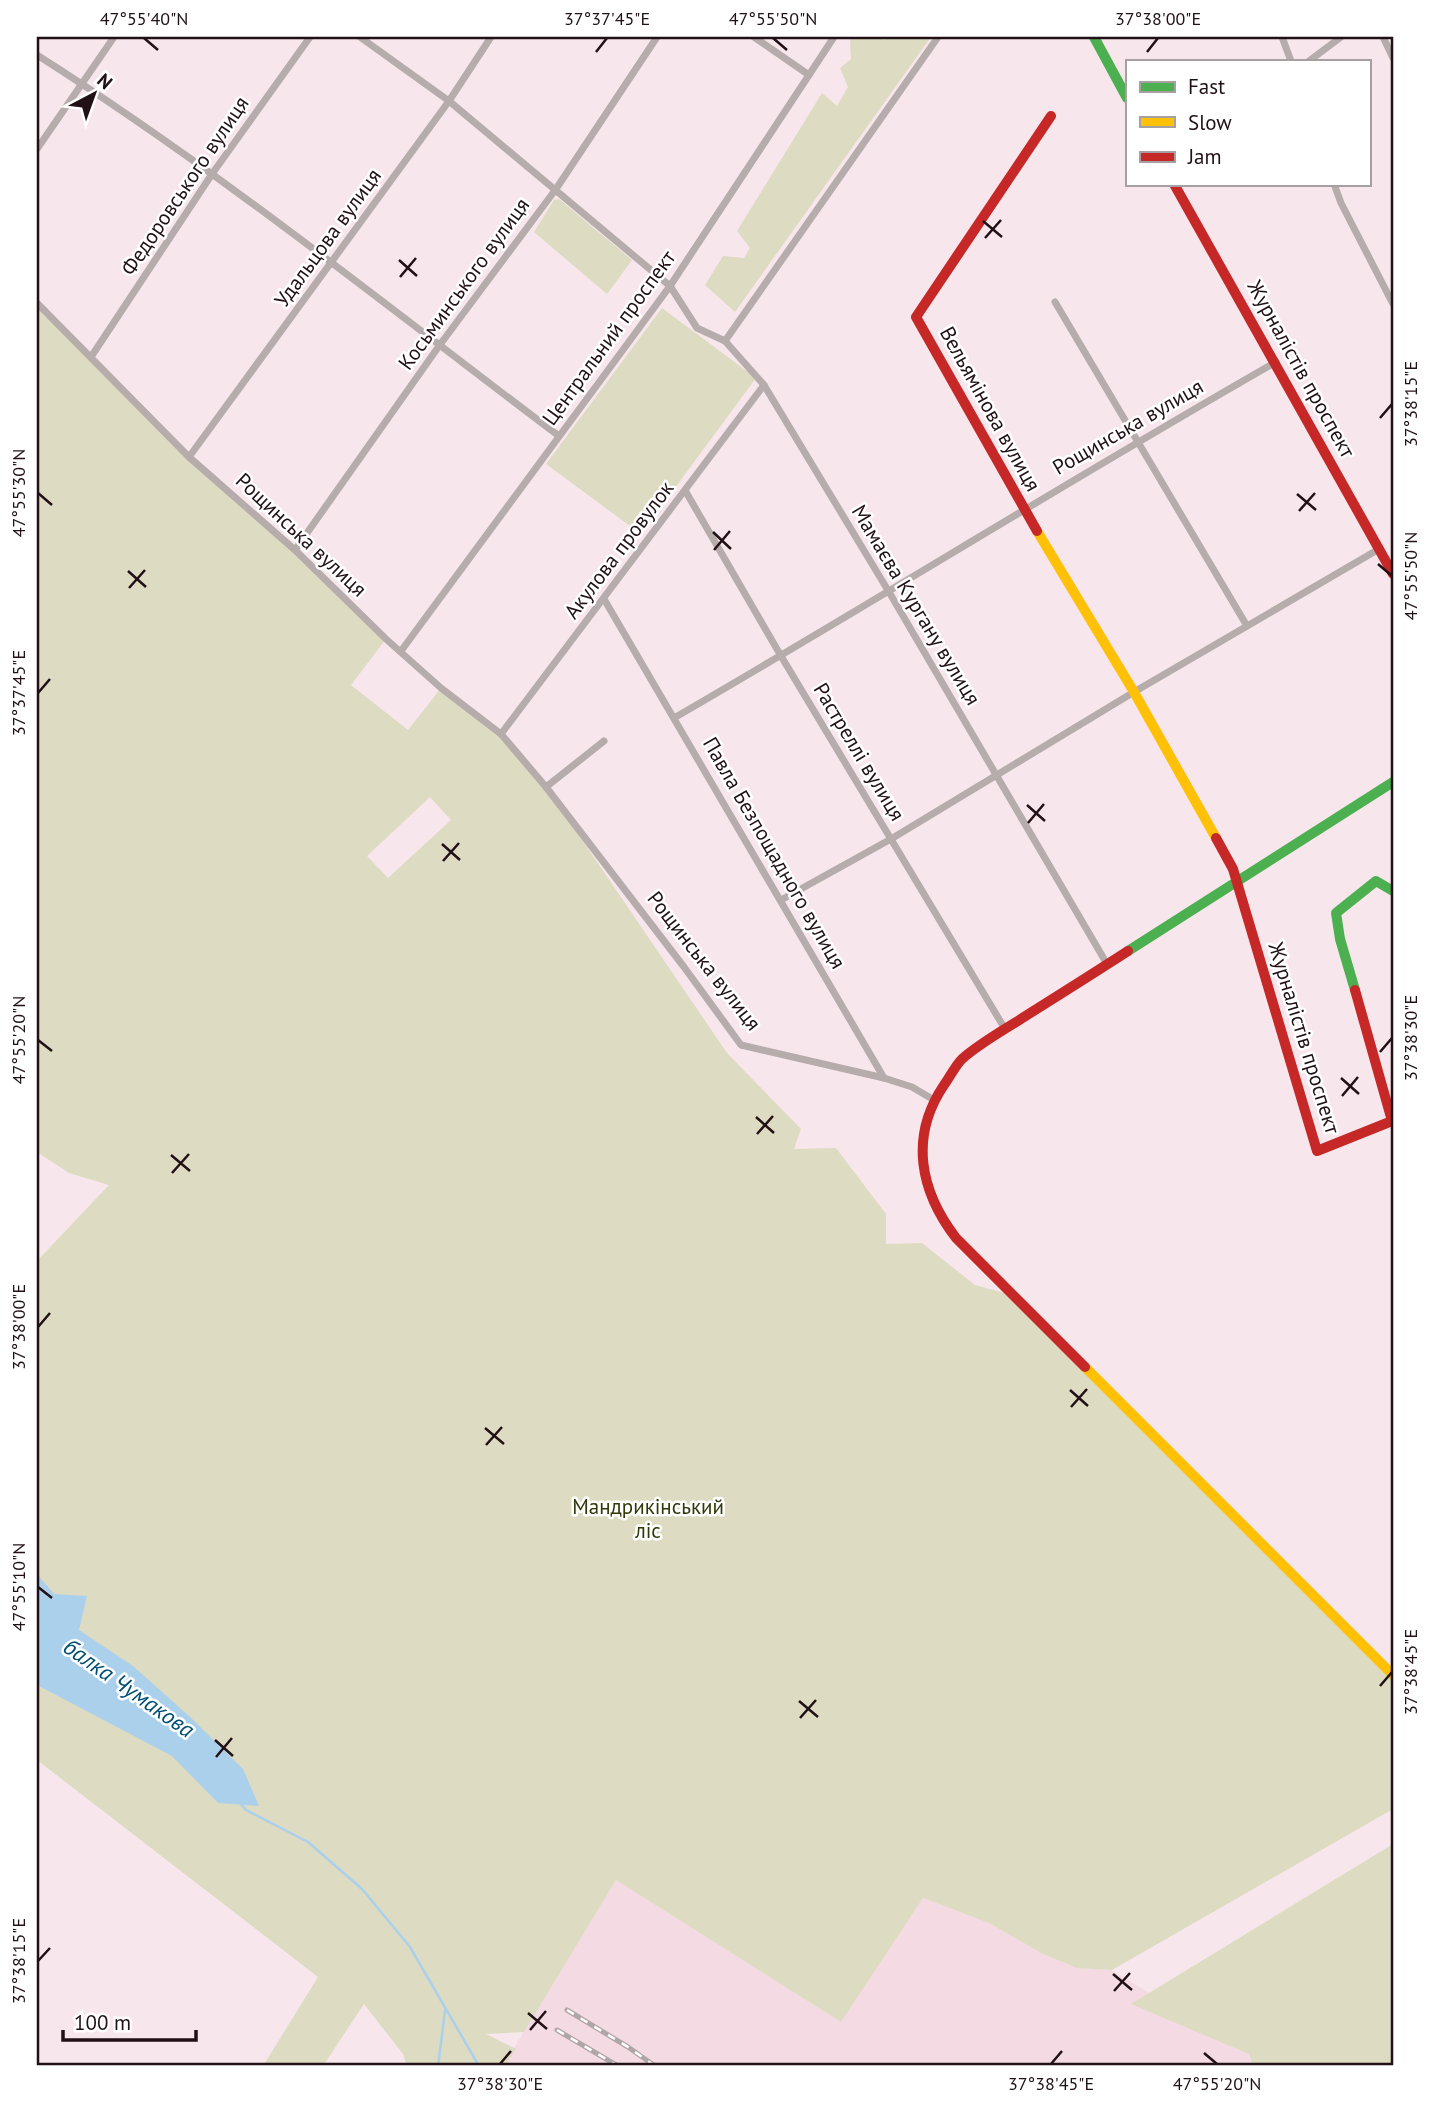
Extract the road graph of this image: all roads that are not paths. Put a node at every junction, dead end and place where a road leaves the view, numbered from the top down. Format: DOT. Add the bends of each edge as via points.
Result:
graph roads {
  1 [pos="114,37"];
  2 [pos="310,37"];
  3 [pos="360,37"];
  4 [pos="491,37"];
  5 [pos="657,37"];
  6 [pos="754,37"];
  7 [pos="834,37"];
  8 [pos="938,37"];
  9 [pos="1094,37"];
  10 [pos="1282,37"];
  11 [pos="1340,37"];
  12 [pos="1383,37"];
  13 [pos="37,55"];
  14 [pos="1393,58"];
  15 [pos="1290,60"];
  16 [pos="1310,60"];
  17 [pos="809,75"];
  18 [pos="82,84"];
  19 [pos="1126,96"];
  20 [pos="449,101"];
  21 [pos="1051,116"];
  22 [pos="37,149"];
  23 [pos="212,174"];
  24 [pos="1175,186"];
  25 [pos="1335,186"];
  26 [pos="556,189"];
  27 [pos="331,264"];
  28 [pos="670,286"];
  29 [pos="1055,302"];
  30 [pos="37,303"];
  31 [pos="1393,304"];
  32 [pos="725,341"];
  33 [pos="439,346"];
  34 [pos="91,357"];
  35 [pos="1276,362"];
  36 [pos="764,385"];
  37 [pos="559,436"];
  38 [pos="1138,441"];
  39 [pos="189,457"];
  40 [pos="686,492"];
  41 [pos="1024,509"];
  42 [pos="1379,549"];
  43 [pos="295,550"];
  44 [pos="1393,574"];
  45 [pos="889,592"];
  46 [pos="604,599"];
  47 [pos="1247,626"];
  48 [pos="401,651"];
  49 [pos="781,656"];
  50 [pos="1134,692"];
  51 [pos="674,718"];
  52 [pos="501,734"];
  53 [pos="604,741"];
  54 [pos="996,776"];
  55 [pos="1393,782"];
  56 [pos="547,787"];
  57 [pos="891,839"];
  58 [pos="1237,882"];
  59 [pos="1393,891"];
  60 [pos="781,900"];
  61 [pos="1107,964"];
  62 [pos="1005,1029"];
  63 [pos="884,1079"];
  64 [pos="934,1100"];
  65 [pos="1393,1675"];
  1 -- 18 [label="street"];
  2 -- 23 [label="street, Федоровського вулиця"];
  3 -- 20 [label="street, Мамаєва Кургану вулиця"];
  4 -- 20 [label="street, Удальцова вулиця"];
  5 -- 26 [label="street, Косьминського вулиця"];
  6 -- 17 [label="street"];
  7 -- 17 [label="street, Центральний проспект"];
  8 -- 32 [label="street"];
  9 -- 19 [label="street"];
  10 -- 15 [label="street"];
  11 -- 16 [label="street"];
  12 -- 14 [label="street"];
  13 -- 18 [label="street"];
  17 -- 28 [label="street, Центральний проспект"];
  18 -- 22 [label="street"];
  18 -- 23 [label="street"];
  20 -- 26 [label="street, Мамаєва Кургану вулиця"];
  20 -- 27 [label="street, Удальцова вулиця"];
  21 -- 41 [label="street, Вельямінова вулиця" via="916,317"];
  23 -- 27 [label="street"];
  23 -- 34 [label="street, Федоровського вулиця"];
  24 -- 35 [label="street, Журналістів проспект"];
  25 -- 31 [label="street"];
  26 -- 28 [label="street, Мамаєва Кургану вулиця"];
  26 -- 33 [label="street, Косьминського вулиця"];
  27 -- 33 [label="street"];
  27 -- 39 [label="street, Удальцова вулиця"];
  28 -- 32 [label="street, Мамаєва Кургану вулиця" via="697,328"];
  28 -- 37 [label="street, Центральний проспект"];
  29 -- 38 [label="street"];
  30 -- 34 [label="street, Рощинська вулиця"];
  32 -- 36 [label="street, Мамаєва Кургану вулиця"];
  33 -- 37 [label="street"];
  33 -- 43 [label="street, Косьминського вулиця"];
  34 -- 39 [label="street, Рощинська вулиця"];
  35 -- 38 [label="street, Рощинська вулиця"];
  35 -- 42 [label="street, Журналістів проспект"];
  36 -- 40 [label="street, Акулова провулок"];
  36 -- 45 [label="street, Мамаєва Кургану вулиця"];
  37 -- 48 [label="street, Центральний проспект"];
  38 -- 41 [label="street, Рощинська вулиця"];
  38 -- 47 [label="street"];
  39 -- 43 [label="street, Рощинська вулиця"];
  40 -- 46 [label="street, Акулова провулок"];
  40 -- 49 [label="street, Растреллі вулиця"];
  41 -- 45 [label="street, Рощинська вулиця"];
  41 -- 50 [label="street, Вельямінова вулиця"];
  42 -- 44 [label="street, Журналістів проспект"];
  42 -- 47 [label="street"];
  43 -- 48 [label="street, Рощинська вулиця"];
  45 -- 49 [label="street, Рощинська вулиця"];
  45 -- 54 [label="street, Мамаєва Кургану вулиця"];
  46 -- 51 [label="street, Павла Безпощадного вулиця"];
  46 -- 52 [label="street, Акулова провулок"];
  47 -- 50 [label="street"];
  48 -- 52 [label="street, Рощинська вулиця"];
  49 -- 51 [label="street, Рощинська вулиця"];
  49 -- 57 [label="street, Растреллі вулиця"];
  50 -- 54 [label="street"];
  50 -- 58 [label="street, Вельямінова вулиця"];
  51 -- 60 [label="street, Павла Безпощадного вулиця"];
  52 -- 56 [label="street, Рощинська вулиця"];
  53 -- 56 [label="street"];
  54 -- 57 [label="street"];
  54 -- 61 [label="street, Мамаєва Кургану вулиця"];
  55 -- 58 [label="street"];
  56 -- 63 [label="street, Рощинська вулиця" via="741,1045"];
  57 -- 60 [label="street"];
  57 -- 62 [label="street, Растреллі вулиця"];
  58 -- 59 [label="street, Журналістів проспект" via="1317,1152 1392,1121 1336,914 1376,881"];
  58 -- 61 [label="street"];
  60 -- 63 [label="street, Павла Безпощадного вулиця"];
  61 -- 62 [label="street"];
  62 -- 64 [label="street" via="961,1060"];
  63 -- 64 [label="street"];
  64 -- 65 [label="street" via="922,1138 925,1178 933,1203 950,1230"];
}
